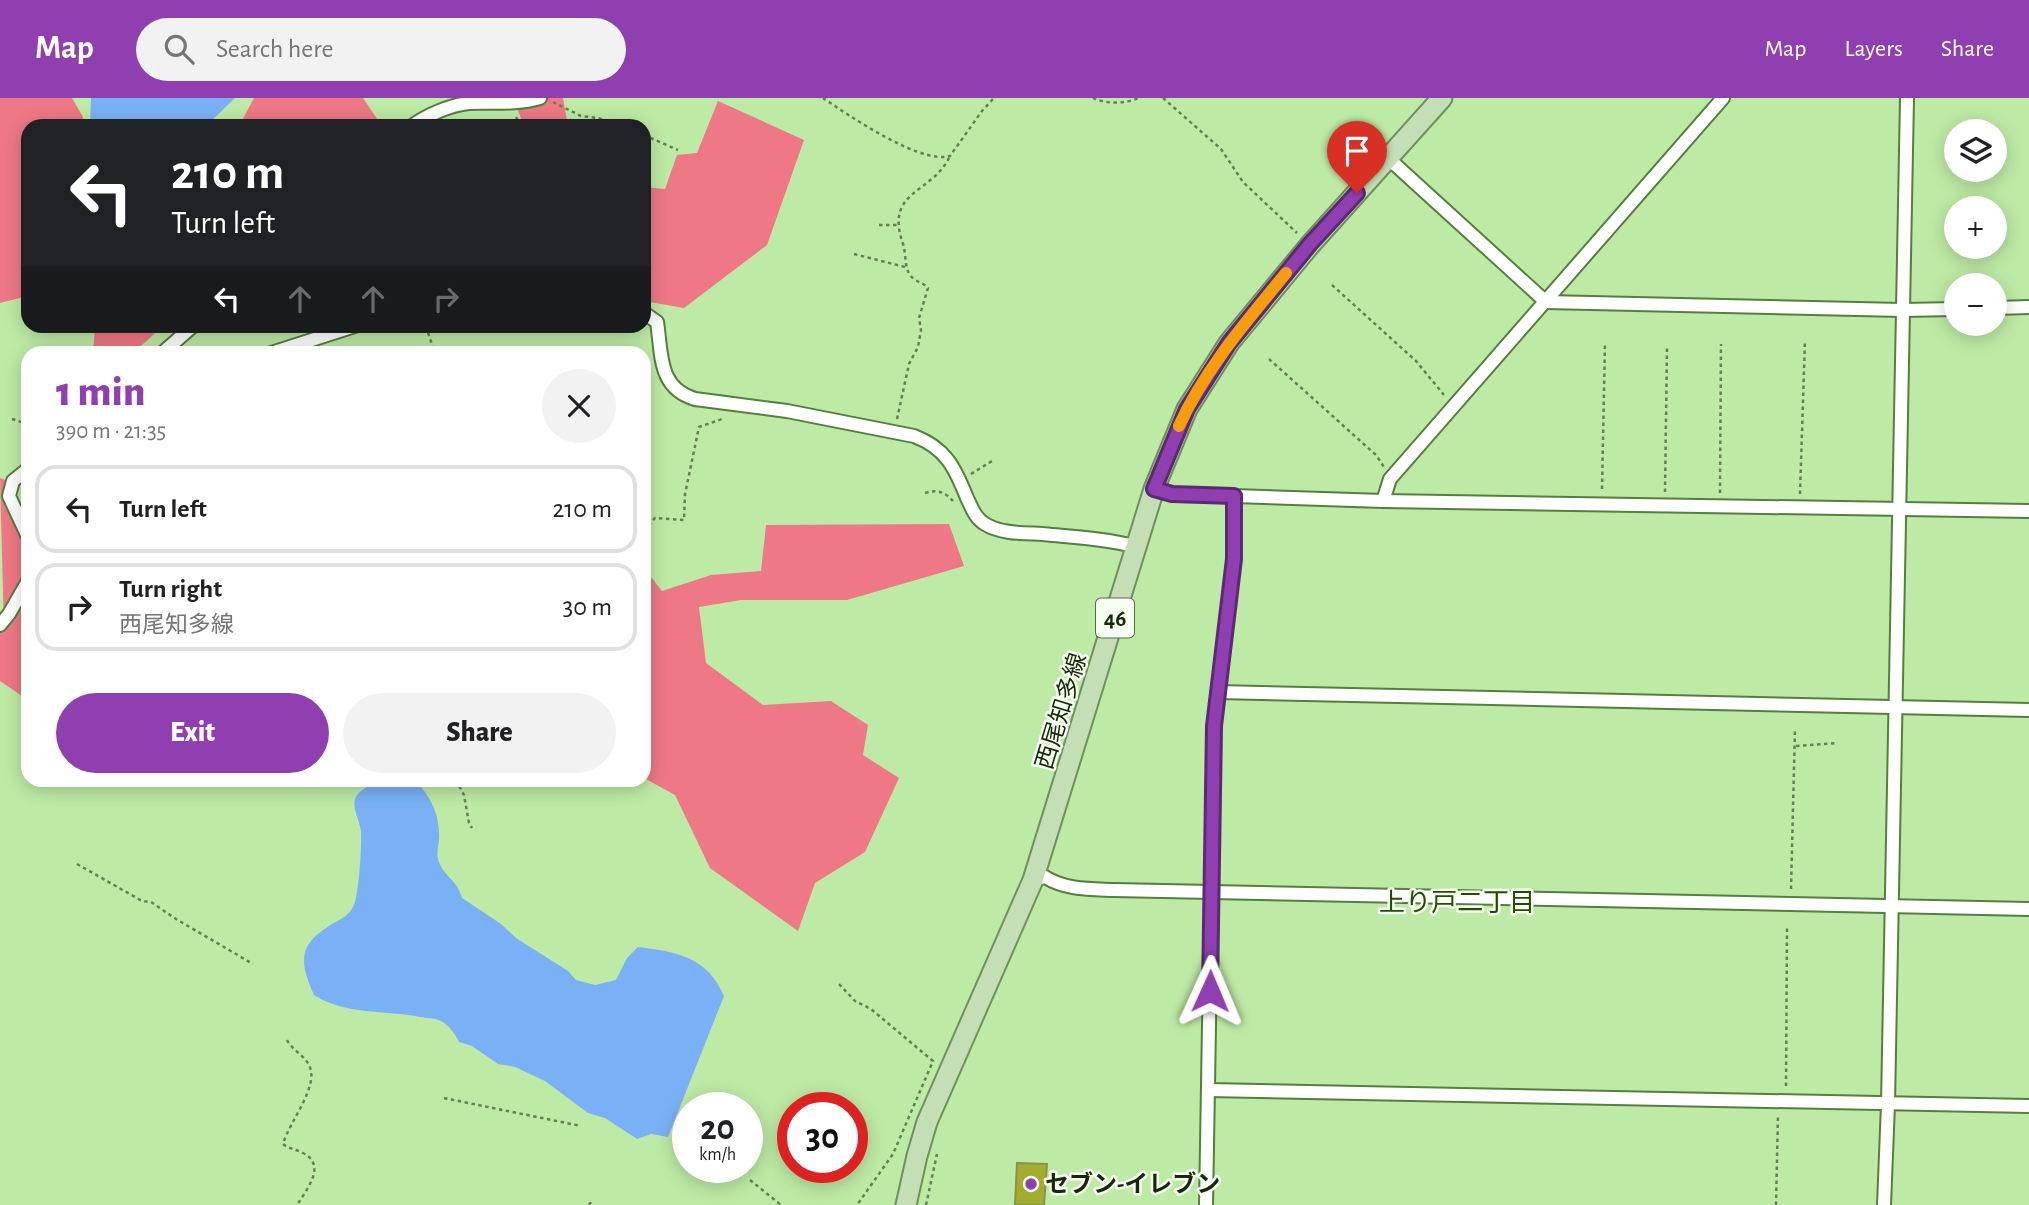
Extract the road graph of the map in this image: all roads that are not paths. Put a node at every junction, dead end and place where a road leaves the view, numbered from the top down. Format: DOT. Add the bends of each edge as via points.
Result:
graph roads {
  1 [pos="540,98"];
  2 [pos="1443,98"];
  3 [pos="1723,98"];
  4 [pos="1907,98"];
  5 [pos="426,119"];
  6 [pos="1389,159"];
  7 [pos="1546,302"];
  8 [pos="2029,307"];
  9 [pos="2007,308"];
  10 [pos="1944,309"];
  11 [pos="1902,310"];
  12 [pos="651,318"];
  13 [pos="186,333"];
  14 [pos="333,333"];
  15 [pos="170,346"];
  16 [pos="293,346"];
  17 [pos="21,475"];
  18 [pos="1154,489"];
  19 [pos="1234,496"];
  20 [pos="1382,501"];
  21 [pos="1900,511"];
  22 [pos="2029,511"];
  23 [pos="21,522"];
  24 [pos="1138,547"];
  25 [pos="21,593"];
  26 [pos="0,625"];
  27 [pos="1218,692"];
  28 [pos="1896,707"];
  29 [pos="2029,710"];
  30 [pos="1033,880"];
  31 [pos="1211,892"];
  32 [pos="1892,906"];
  33 [pos="2029,909"];
  34 [pos="1209,1090"];
  35 [pos="1888,1104"];
  36 [pos="2029,1106"];
  37 [pos="906,1205"];
  38 [pos="1206,1205"];
  39 [pos="1884,1205"];
  1 -- 5 [label="street" via="512,104 466,103"];
  2 -- 6 [label="main road, 西尾知多線 / 46"];
  3 -- 7 [label="street"];
  4 -- 11 [label="street"];
  6 -- 7 [label="street"];
  6 -- 18 [label="main road, 西尾知多線 / 46" via="1310,244 1229,343 1187,409"];
  7 -- 11 [label="street"];
  7 -- 20 [label="street" via="1393,476"];
  8 -- 9 [label="street"];
  10 -- 11 [label="street"];
  11 -- 21 [label="street"];
  12 -- 24 [label="street" via="657,322 665,375 683,395 788,411 928,441 941,451 978,519 995,529"];
  13 -- 15 [label="street"];
  14 -- 16 [label="street"];
  17 -- 23 [label="street" via="13,481 9,496"];
  18 -- 19 [label="street"];
  18 -- 24 [label="main road, 西尾知多線 / 46"];
  19 -- 20 [label="street"];
  19 -- 27 [label="street" via="1234,559"];
  20 -- 21 [label="street"];
  21 -- 22 [label="street"];
  21 -- 28 [label="street"];
  24 -- 30 [label="main road, 西尾知多線 / 46"];
  25 -- 26 [label="street"];
  27 -- 28 [label="street"];
  27 -- 31 [label="street"];
  28 -- 29 [label="street"];
  28 -- 32 [label="street"];
  30 -- 31 [label="street" via="1045,877 1077,889"];
  30 -- 37 [label="main road, 西尾知多線 / 46" via="928,1122"];
  31 -- 32 [label="street"];
  31 -- 34 [label="street"];
  32 -- 33 [label="street"];
  32 -- 35 [label="street"];
  34 -- 35 [label="street"];
  34 -- 38 [label="street"];
  35 -- 36 [label="street"];
  35 -- 39 [label="street"];
}
